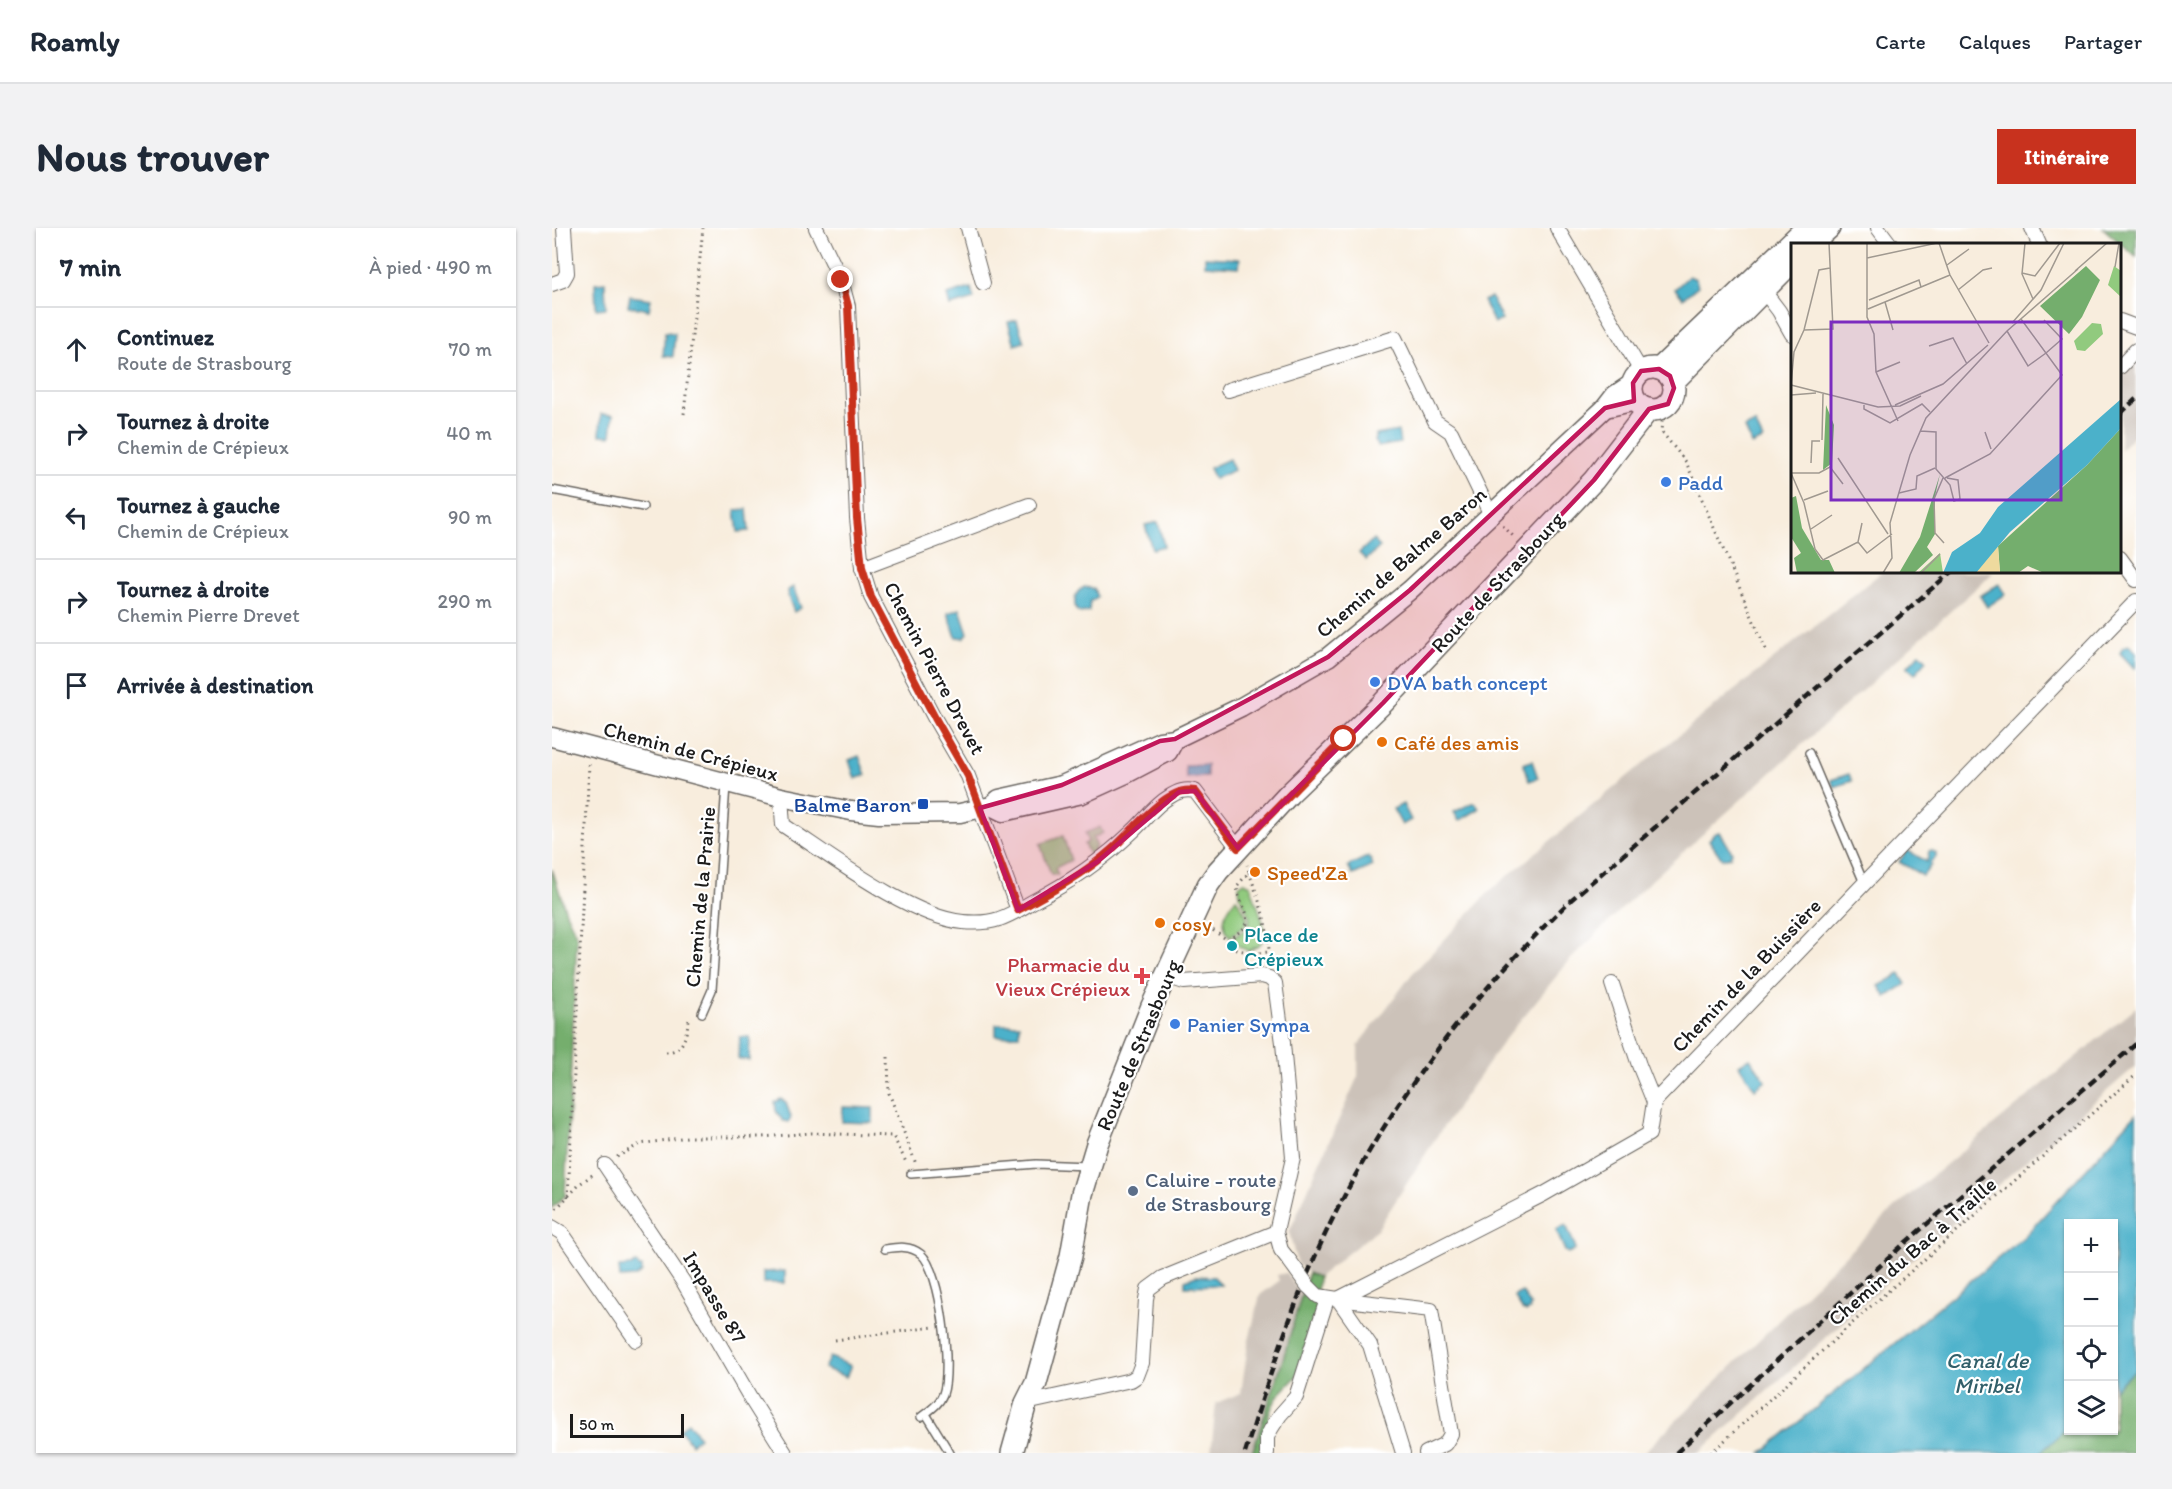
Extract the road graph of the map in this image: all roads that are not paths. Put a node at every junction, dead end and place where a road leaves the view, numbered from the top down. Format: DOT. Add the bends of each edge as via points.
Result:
graph roads {
  1 [pos="564,228"];
  2 [pos="816,228"];
  3 [pos="968,228"];
  4 [pos="1557,228"];
  5 [pos="1806,228"];
  6 [pos="1829,228"];
  7 [pos="1878,228"];
  8 [pos="2032,228"];
  9 [pos="1792,243"];
  10 [pos="1812,243"];
  11 [pos="1889,243"];
  12 [pos="2040,243"];
  13 [pos="1791,244"];
  14 [pos="1791,263"];
  15 [pos="983,283"];
  16 [pos="552,284"];
  17 [pos="1763,290"];
  18 [pos="2121,321"];
  19 [pos="2136,327"];
  20 [pos="1791,332"];
  21 [pos="2136,350"];
  22 [pos="2121,366"];
  23 [pos="1651,389"];
  24 [pos="1228,390"];
  25 [pos="552,490"];
  26 [pos="1029,505"];
  27 [pos="643,507"];
  28 [pos="1497,520"];
  29 [pos="2121,559"];
  30 [pos="862,568"];
  31 [pos="2136,580"];
  32 [pos="2136,601"];
  33 [pos="552,737"];
  34 [pos="1809,753"];
  35 [pos="726,782"];
  36 [pos="781,797"];
  37 [pos="985,807"];
  38 [pos="1242,854"];
  39 [pos="1864,884"];
  40 [pos="1018,910"];
  41 [pos="1166,976"];
  42 [pos="1612,984"];
  43 [pos="702,1013"];
  44 [pos="1654,1102"];
  45 [pos="605,1165"];
  46 [pos="1090,1166"];
  47 [pos="915,1173"];
  48 [pos="552,1227"];
  49 [pos="1276,1232"];
  50 [pos="885,1249"];
  51 [pos="1332,1299"];
  52 [pos="636,1340"];
  53 [pos="1026,1403"];
  54 [pos="785,1453"];
  55 [pos="950,1453"];
  56 [pos="1012,1453"];
  57 [pos="1267,1453"];
  58 [pos="1403,1453"];
  59 [pos="1426,1453"];
  1 -- 16 [label="street" via="567,273 563,280"];
  2 -- 30 [label="street, Chemin Pierre Drevet" via="841,280 848,306"];
  3 -- 15 [label="street"];
  4 -- 23 [label="street"];
  5 -- 9 [label="main road"];
  6 -- 10 [label="main road"];
  7 -- 11 [label="street"];
  8 -- 12 [label="street"];
  13 -- 23 [label="main road"];
  14 -- 17 [label="main road"];
  17 -- 20 [label="street"];
  17 -- 23 [label="main road"];
  18 -- 19 [label="street"];
  21 -- 22 [label="street"];
  23 -- 28 [label="street, Chemin de Balme Baron" via="1615,395"];
  23 -- 38 [label="main road, Route de Strasbourg" via="1594,480 1383,703 1330,753"];
  24 -- 28 [label="street" via="1395,338 1435,421 1451,432"];
  25 -- 27 [label="lane"];
  26 -- 30 [label="street"];
  28 -- 37 [label="street, Chemin de Balme Baron" via="1328,657 1241,707 1062,785 999,799"];
  29 -- 31 [label="street"];
  30 -- 37 [label="street, Chemin Pierre Drevet" via="871,597"];
  32 -- 39 [label="street, Chemin de la Buissière"];
  33 -- 35 [label="street, Chemin de Crépieux"];
  34 -- 39 [label="lane"];
  35 -- 36 [label="street, Chemin de Crépieux"];
  35 -- 43 [label="lane, Chemin de la Prairie" via="712,990"];
  36 -- 37 [label="street, Chemin de Balme Baron" via="879,814 960,813"];
  36 -- 40 [label="street, Chemin de Crépieux" via="783,825 873,884 918,908 962,922 999,919"];
  37 -- 40 [label="street, Chemin Pierre Drevet"];
  38 -- 40 [label="street, Chemin de Crépieux" via="1195,791 1179,792 1155,808 1097,862"];
  38 -- 41 [label="main road, Route de Strasbourg" via="1218,871 1203,893"];
  39 -- 44 [label="street, Chemin de la Buissière"];
  41 -- 46 [label="main road, Route de Strasbourg"];
  41 -- 49 [label="street" via="1184,982 1262,976 1275,983 1293,1158"];
  42 -- 44 [label="street"];
  44 -- 51 [label="street" via="1649,1134 1544,1194"];
  45 -- 54 [label="street, Impasse 87" via="684,1283"];
  46 -- 47 [label="lane" via="1036,1164"];
  46 -- 53 [label="main road, Route de Strasbourg" via="1071,1256 1036,1383"];
  48 -- 52 [label="street" via="562,1233"];
  49 -- 51 [label="street, bridge" via="1281,1250 1308,1286 1318,1296"];
  49 -- 53 [label="street" via="1163,1278 1148,1289 1142,1363 1137,1376"];
  50 -- 55 [label="lane" via="909,1248 922,1255 930,1266 944,1325 944,1391 934,1407 923,1415"];
  51 -- 57 [label="street" via="1296,1398 1270,1429"];
  51 -- 58 [label="street" via="1370,1345"];
  51 -- 59 [label="street" via="1431,1310 1451,1434 1445,1444"];
  53 -- 56 [label="main road, Route de Strasbourg"];
}
